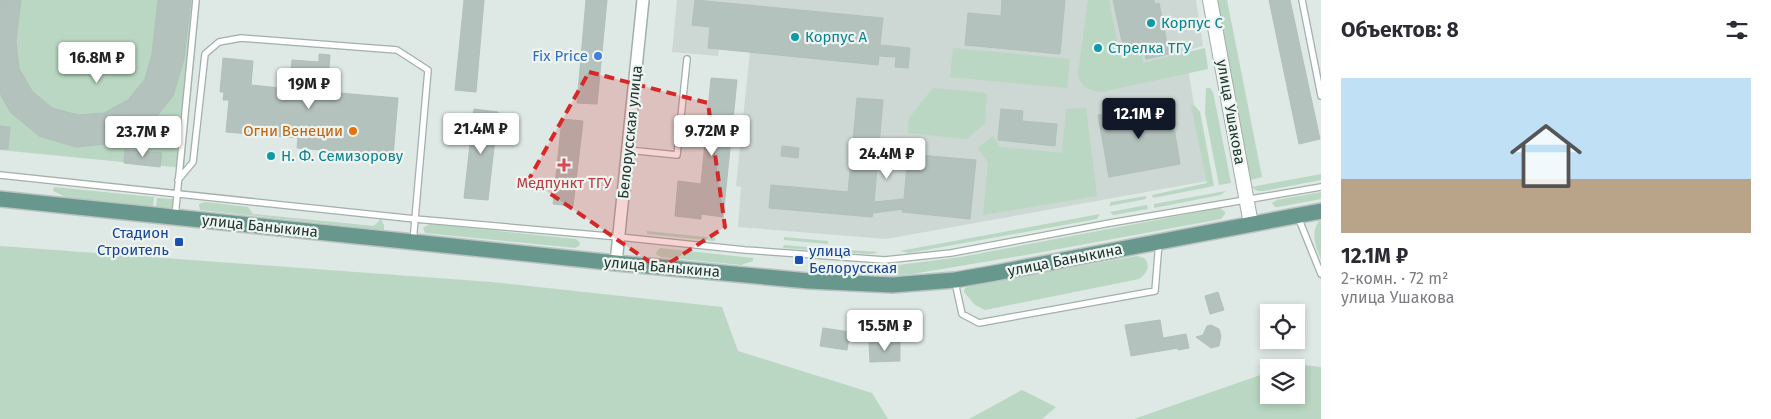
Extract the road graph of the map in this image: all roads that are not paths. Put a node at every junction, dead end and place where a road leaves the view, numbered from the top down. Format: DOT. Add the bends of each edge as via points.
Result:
graph roads {
  1 [pos="196,0"];
  2 [pos="643,0"];
  3 [pos="1210,0"];
  4 [pos="1302,0"];
  5 [pos="687,59"];
  6 [pos="1321,96"];
  7 [pos="628,150"];
  8 [pos="0,175"];
  9 [pos="178,180"];
  10 [pos="1321,186"];
  11 [pos="177,194"];
  12 [pos="0,199"];
  13 [pos="1247,200"];
  14 [pos="1321,211"];
  15 [pos="1297,215"];
  16 [pos="175,217"];
  17 [pos="415,219"];
  18 [pos="1251,224"];
  19 [pos="619,237"];
  20 [pos="413,242"];
  21 [pos="1159,242"];
  22 [pos="616,264"];
  23 [pos="1321,274"];
  24 [pos="955,280"];
  1 -- 9 [label="lane"];
  2 -- 7 [label="street, Белорусская улица"];
  3 -- 13 [label="street, улица Ушакова"];
  4 -- 6 [label="lane"];
  5 -- 7 [label="lane" via="677,155"];
  7 -- 19 [label="street, Белорусская улица"];
  8 -- 11 [label="lane"];
  9 -- 11 [label="lane"];
  9 -- 17 [label="lane" via="193,162 205,54 219,42 241,38 397,50 428,70"];
  10 -- 13 [label="lane"];
  11 -- 16 [label="lane"];
  11 -- 17 [label="lane"];
  12 -- 16 [label="main road, улица Баныкина"];
  13 -- 18 [label="street, улица Ушакова"];
  13 -- 19 [label="lane" via="951,253 885,260"];
  14 -- 15 [label="main road, улица Баныкина"];
  15 -- 18 [label="main road, улица Баныкина"];
  15 -- 23 [label="lane"];
  16 -- 20 [label="main road, улица Баныкина"];
  17 -- 19 [label="lane"];
  17 -- 20 [label="lane"];
  18 -- 21 [label="main road, улица Баныкина"];
  19 -- 22 [label="street, Белорусская улица"];
  20 -- 22 [label="main road, улица Баныкина"];
  21 -- 24 [label="main road, улица Баныкина"];
  21 -- 24 [label="lane" via="1155,291 979,323 962,314"];
  22 -- 24 [label="main road, улица Баныкина" via="883,285"];
}
